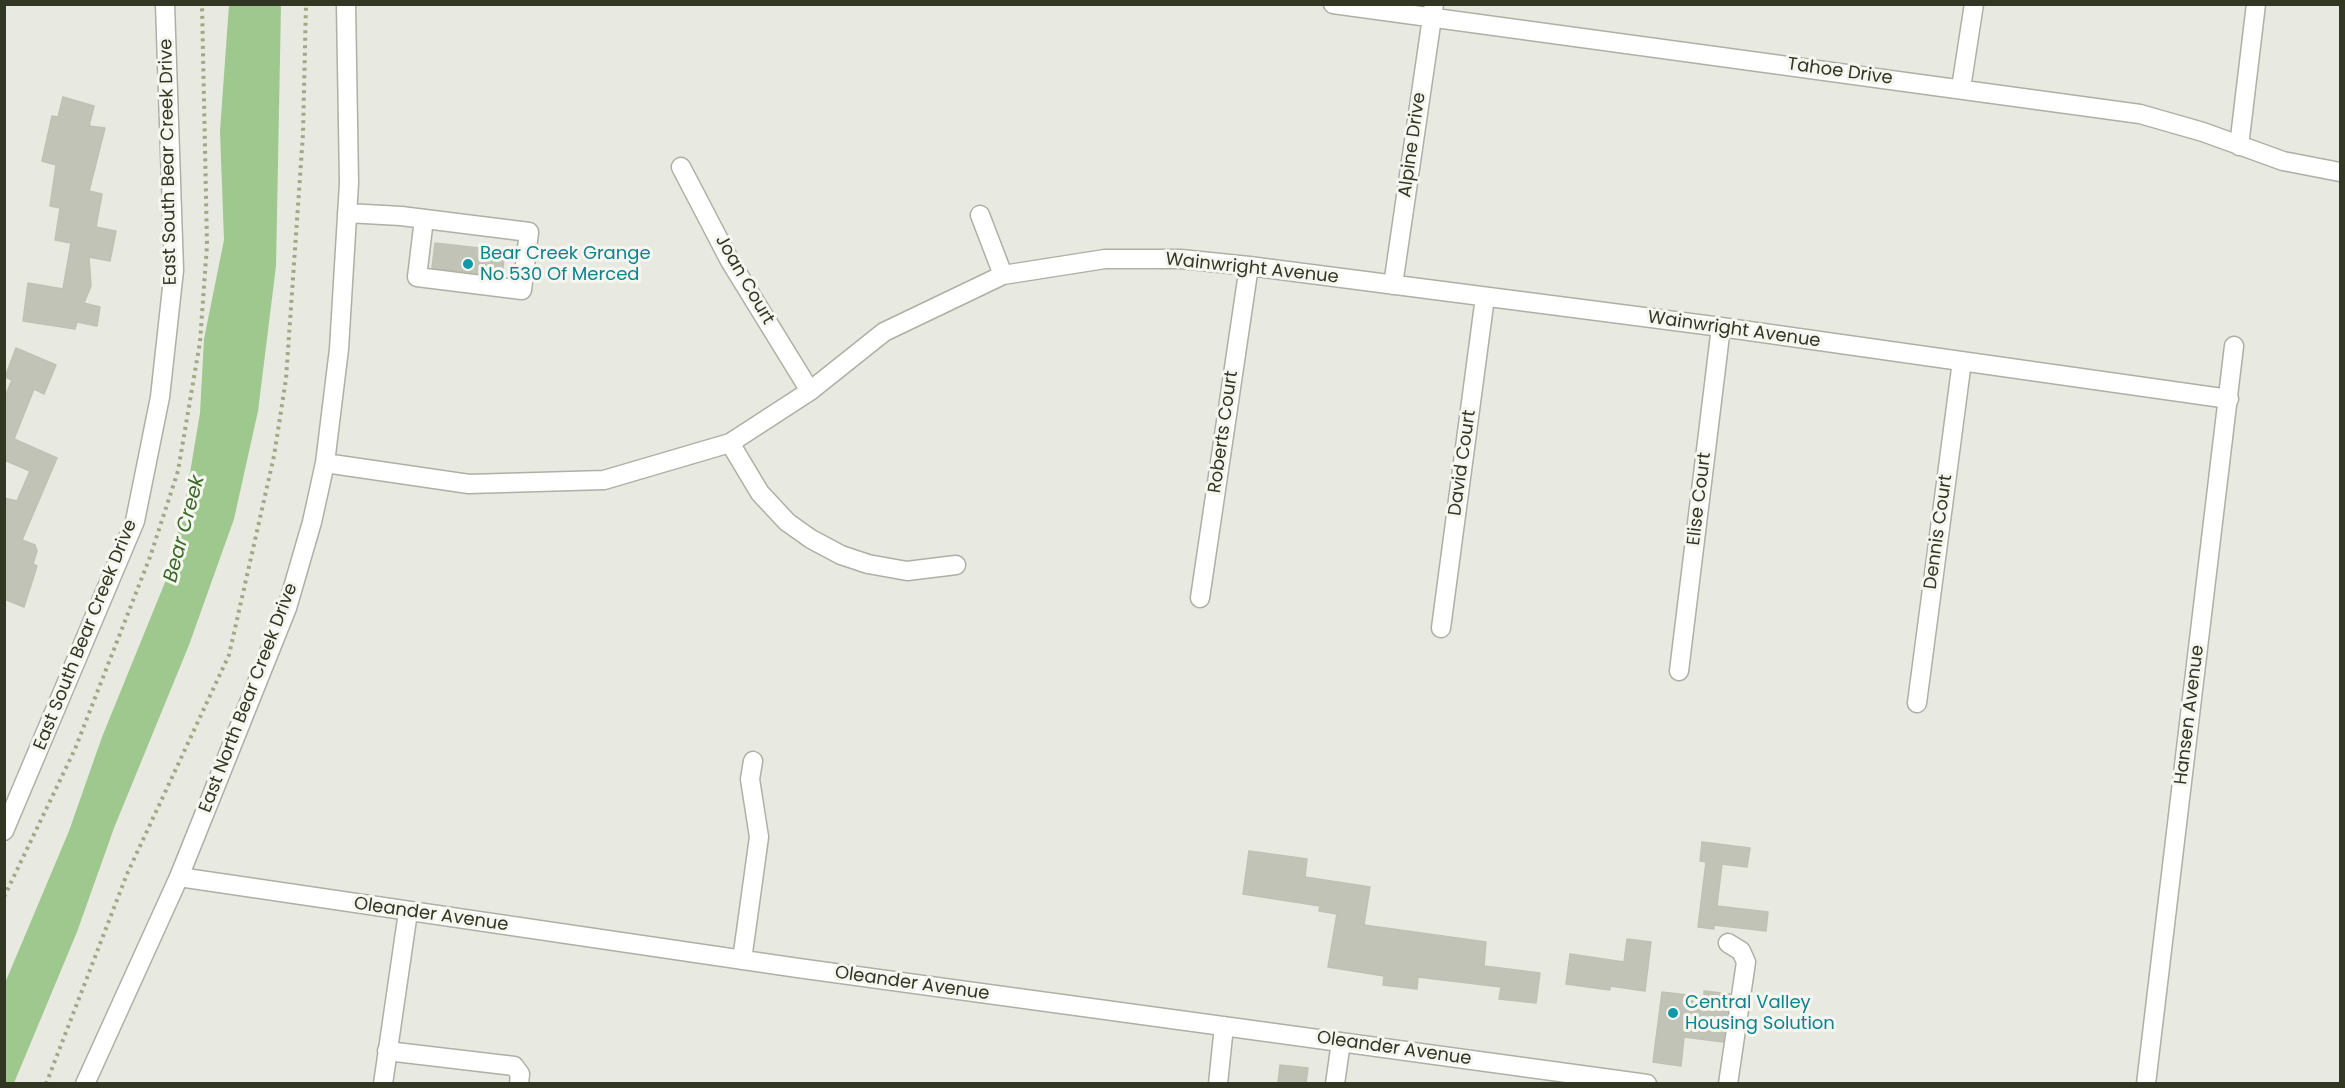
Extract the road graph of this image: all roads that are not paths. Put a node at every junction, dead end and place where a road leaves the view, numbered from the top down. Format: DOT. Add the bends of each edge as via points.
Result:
graph roads {
  1 [pos="165,4"];
  2 [pos="346,4"];
  3 [pos="1333,4"];
  4 [pos="1974,4"];
  5 [pos="2256,4"];
  6 [pos="1433,11"];
  7 [pos="1962,88"];
  8 [pos="2238,146"];
  9 [pos="681,167"];
  10 [pos="2340,172"];
  11 [pos="347,213"];
  12 [pos="980,215"];
  13 [pos="424,219"];
  14 [pos="1249,266"];
  15 [pos="1003,275"];
  16 [pos="1393,285"];
  17 [pos="1485,297"];
  18 [pos="1721,327"];
  19 [pos="2234,346"];
  20 [pos="1962,362"];
  21 [pos="810,391"];
  22 [pos="2229,399"];
  23 [pos="730,443"];
  24 [pos="325,463"];
  25 [pos="956,565"];
  26 [pos="1200,598"];
  27 [pos="1441,628"];
  28 [pos="1678,671"];
  29 [pos="1917,703"];
  30 [pos="753,761"];
  31 [pos="4,831"];
  32 [pos="179,878"];
  33 [pos="408,912"];
  34 [pos="1728,943"];
  35 [pos="742,960"];
  36 [pos="1224,1026"];
  37 [pos="1341,1042"];
  38 [pos="387,1052"];
  39 [pos="86,1083"];
  40 [pos="382,1083"];
  41 [pos="519,1083"];
  42 [pos="1218,1083"];
  43 [pos="1335,1083"];
  44 [pos="1647,1083"];
  45 [pos="1728,1083"];
  46 [pos="2146,1083"];
  1 -- 31 [label="street, East South Bear Creek Drive" via="174,270 160,397 135,521"];
  2 -- 11 [label="street, East North Bear Creek Drive"];
  3 -- 6 [label="street, Tahoe Drive"];
  4 -- 7 [label="street"];
  5 -- 8 [label="street"];
  6 -- 7 [label="street, Tahoe Drive"];
  6 -- 16 [label="street, Alpine Drive"];
  7 -- 8 [label="street, Tahoe Drive" via="2140,114"];
  8 -- 10 [label="street, Tahoe Drive" via="2283,161"];
  9 -- 21 [label="street, Joan Court" via="730,261"];
  11 -- 13 [label="street"];
  11 -- 24 [label="street, East North Bear Creek Drive" via="339,348"];
  12 -- 15 [label="street"];
  13 -- 13 [label="street" via="530,232 522,290 417,277"];
  14 -- 15 [label="street, Wainwright Avenue" via="1181,259 1104,258"];
  14 -- 16 [label="street, Wainwright Avenue"];
  14 -- 26 [label="street, Roberts Court"];
  15 -- 21 [label="street, Wainwright Avenue" via="884,332"];
  16 -- 17 [label="street, Wainwright Avenue"];
  17 -- 18 [label="street, Wainwright Avenue"];
  17 -- 27 [label="street, David Court"];
  18 -- 20 [label="street, Wainwright Avenue"];
  18 -- 28 [label="street, Elise Court"];
  19 -- 22 [label="street, Hansen Avenue"];
  20 -- 22 [label="street, Wainwright Avenue"];
  20 -- 29 [label="street, Dennis Court"];
  21 -- 23 [label="street, Wainwright Avenue"];
  22 -- 46 [label="street, Hansen Avenue"];
  23 -- 24 [label="street, Wainwright Avenue" via="604,480 469,484"];
  23 -- 25 [label="street" via="760,493 787,522 811,539 868,564 908,571"];
  24 -- 32 [label="street, East North Bear Creek Drive" via="287,608"];
  30 -- 35 [label="street" via="750,779 759,837"];
  32 -- 33 [label="street, Oleander Avenue"];
  32 -- 39 [label="street, East North Bear Creek Drive"];
  33 -- 35 [label="street, Oleander Avenue"];
  33 -- 38 [label="street"];
  34 -- 45 [label="street" via="1741,951 1746,962"];
  35 -- 36 [label="street, Oleander Avenue"];
  36 -- 37 [label="street, Oleander Avenue"];
  36 -- 42 [label="street"];
  37 -- 43 [label="street"];
  37 -- 44 [label="street, Oleander Avenue"];
  38 -- 40 [label="street"];
  38 -- 41 [label="street" via="514,1066 520,1074"];
}
